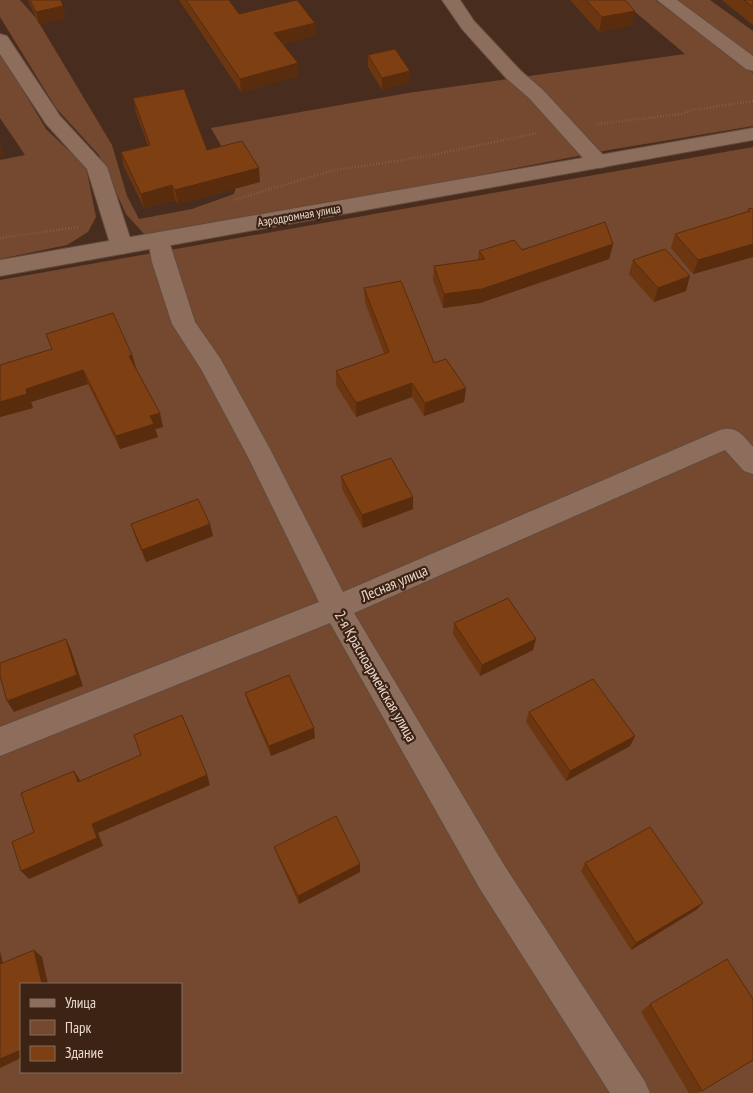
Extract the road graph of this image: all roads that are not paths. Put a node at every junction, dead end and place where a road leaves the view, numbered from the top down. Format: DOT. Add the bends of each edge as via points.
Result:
graph roads {
  1 [pos="451,0"];
  2 [pos="666,0"];
  3 [pos="0,40"];
  4 [pos="753,65"];
  5 [pos="753,134"];
  6 [pos="598,162"];
  7 [pos="119,237"];
  8 [pos="159,240"];
  9 [pos="0,268"];
  10 [pos="753,464"];
  11 [pos="336,608"];
  12 [pos="0,742"];
  13 [pos="631,1093"];
  1 -- 6 [label="street" via="468,25"];
  2 -- 4 [label="street"];
  3 -- 7 [label="street" via="54,120 97,168"];
  5 -- 6 [label="street, Аэродромная улица"];
  6 -- 8 [label="street, Аэродромная улица"];
  7 -- 8 [label="street, Аэродромная улица"];
  7 -- 9 [label="street, Аэродромная улица"];
  8 -- 11 [label="street, 2-я Красноармейская улица" via="184,324 211,364 261,456"];
  10 -- 11 [label="street, Лесная улица" via="729,437"];
  11 -- 12 [label="street, Лесная улица"];
  11 -- 13 [label="street, 2-я Красноармейская улица" via="492,877"];
}
